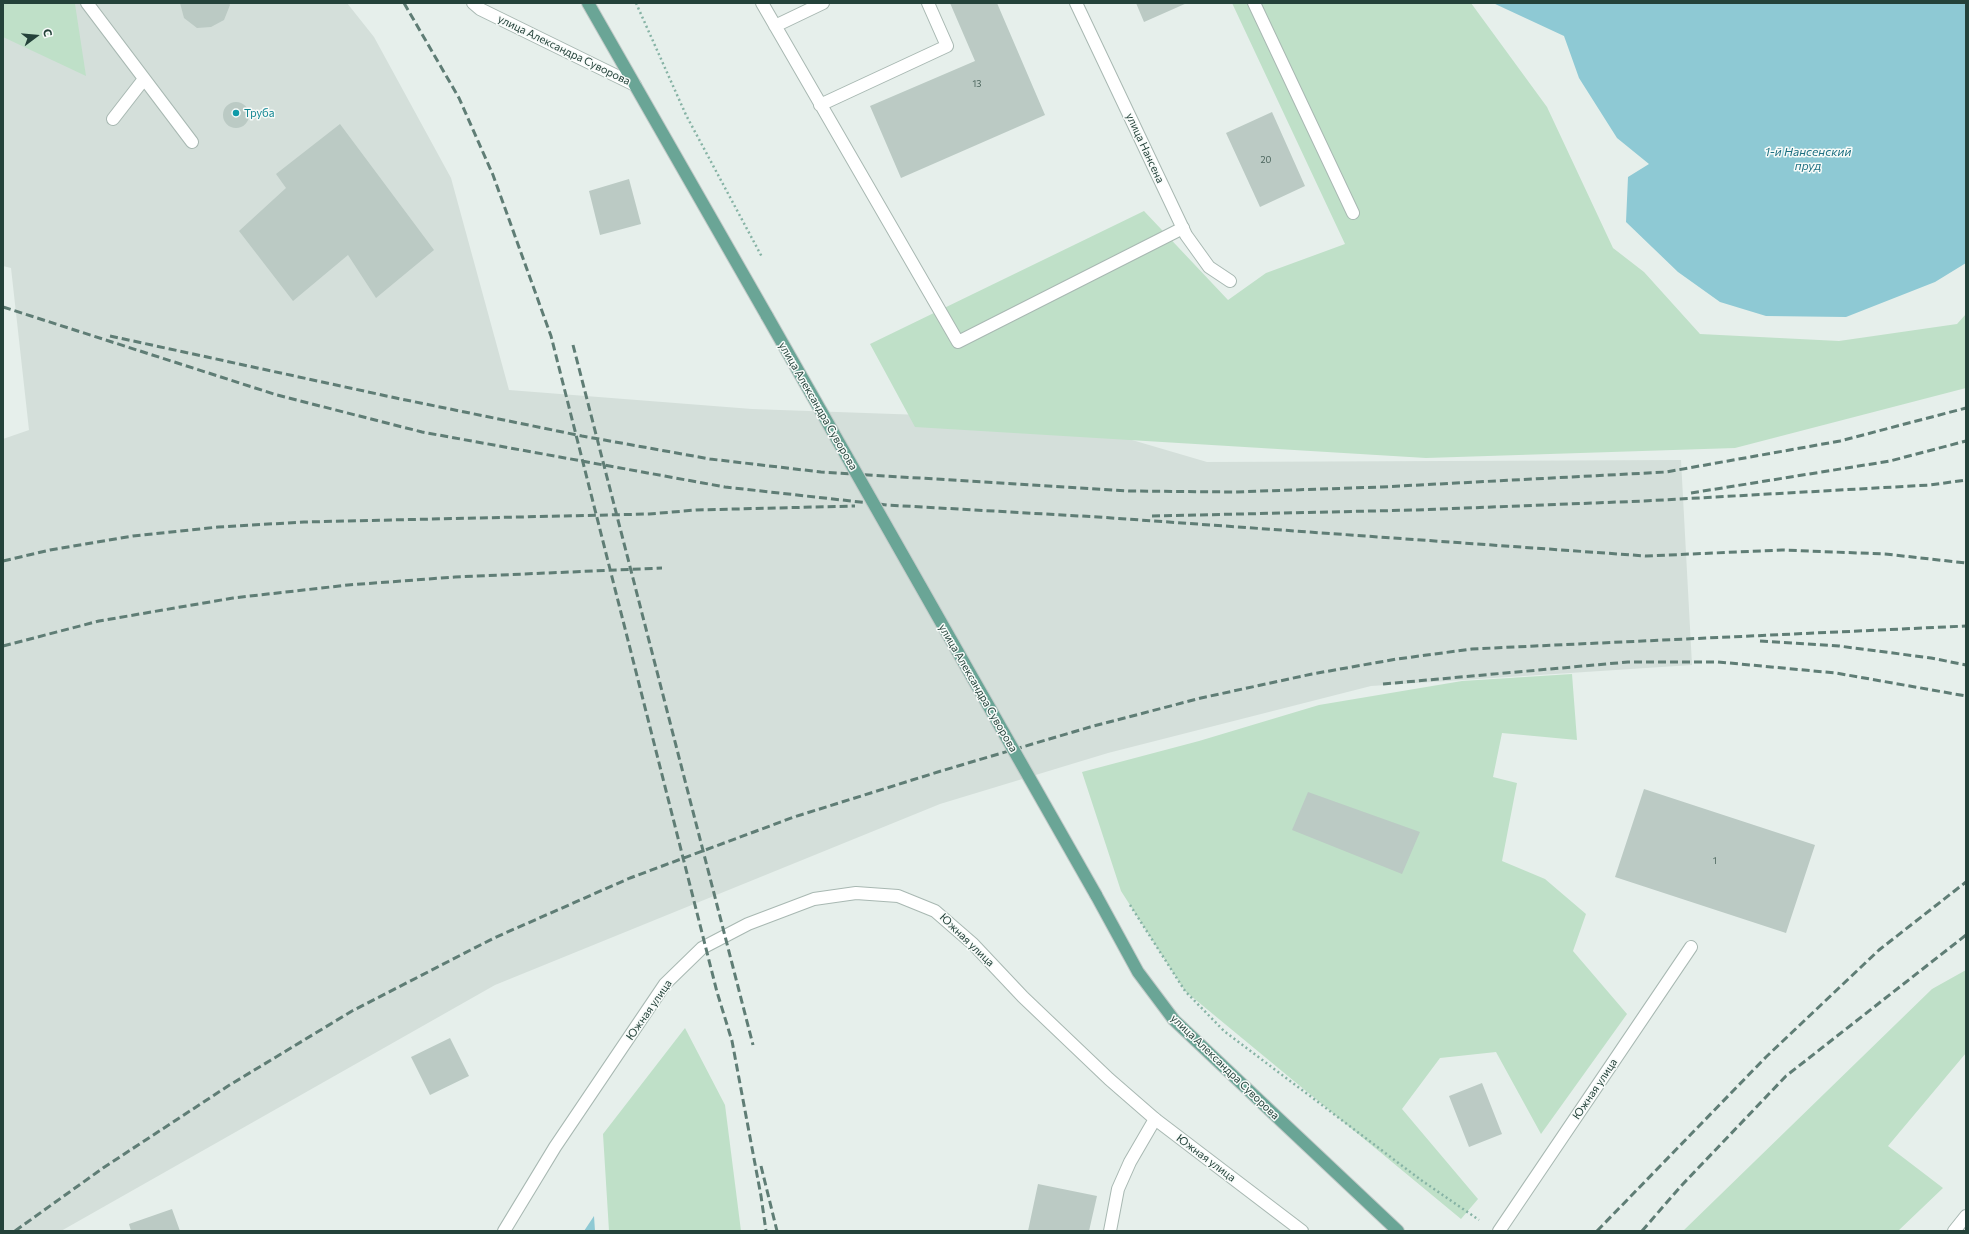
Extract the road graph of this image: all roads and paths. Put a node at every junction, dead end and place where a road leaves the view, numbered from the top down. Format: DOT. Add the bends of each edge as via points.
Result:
graph roads {
  1 [pos="87,3"];
  2 [pos="473,3"];
  3 [pos="588,3"];
  4 [pos="636,3"];
  5 [pos="762,3"];
  6 [pos="823,3"];
  7 [pos="928,3"];
  8 [pos="1076,3"];
  9 [pos="1254,3"];
  10 [pos="775,26"];
  11 [pos="144,79"];
  12 [pos="634,85"];
  13 [pos="820,105"];
  14 [pos="113,119"];
  15 [pos="192,142"];
  16 [pos="1353,213"];
  17 [pos="1183,228"];
  18 [pos="765,263"];
  19 [pos="1230,281"];
  20 [pos="1130,904"];
  21 [pos="1691,947"];
  22 [pos="1155,1119"];
  23 [pos="1966,1216"];
  24 [pos="1482,1222"];
  25 [pos="504,1231"];
  26 [pos="1110,1231"];
  27 [pos="1302,1231"];
  28 [pos="1398,1231"];
  29 [pos="1499,1231"];
  30 [pos="1954,1231"];
  1 -- 11 [label="street"];
  2 -- 12 [label="street, улица Александра Суворова" via="480,9"];
  3 -- 12 [label="main road, улица Александра Суворова"];
  4 -- 18 [label="path" via="686,115"];
  5 -- 10 [label="street"];
  6 -- 10 [label="street"];
  7 -- 13 [label="street" via="947,46"];
  8 -- 17 [label="street, улица Нансена"];
  9 -- 16 [label="street"];
  10 -- 13 [label="street"];
  11 -- 14 [label="street"];
  11 -- 15 [label="street"];
  12 -- 28 [label="main road, улица Александра Суворова, bridge" via="1138,972 1174,1020"];
  13 -- 17 [label="street" via="958,342"];
  17 -- 19 [label="street, улица Нансена" via="1209,267"];
  20 -- 24 [label="path" via="1185,991 1224,1031 1421,1180"];
  21 -- 29 [label="street, Южная улица"];
  22 -- 25 [label="street, Южная улица" via="1103,1073 1023,997 973,944 935,911 898,896 856,893 814,899 748,924 702,948 665,984 555,1147"];
  22 -- 26 [label="street" via="1130,1162 1118,1189"];
  22 -- 27 [label="street, Южная улица"];
  23 -- 30 [label="street"];
}
